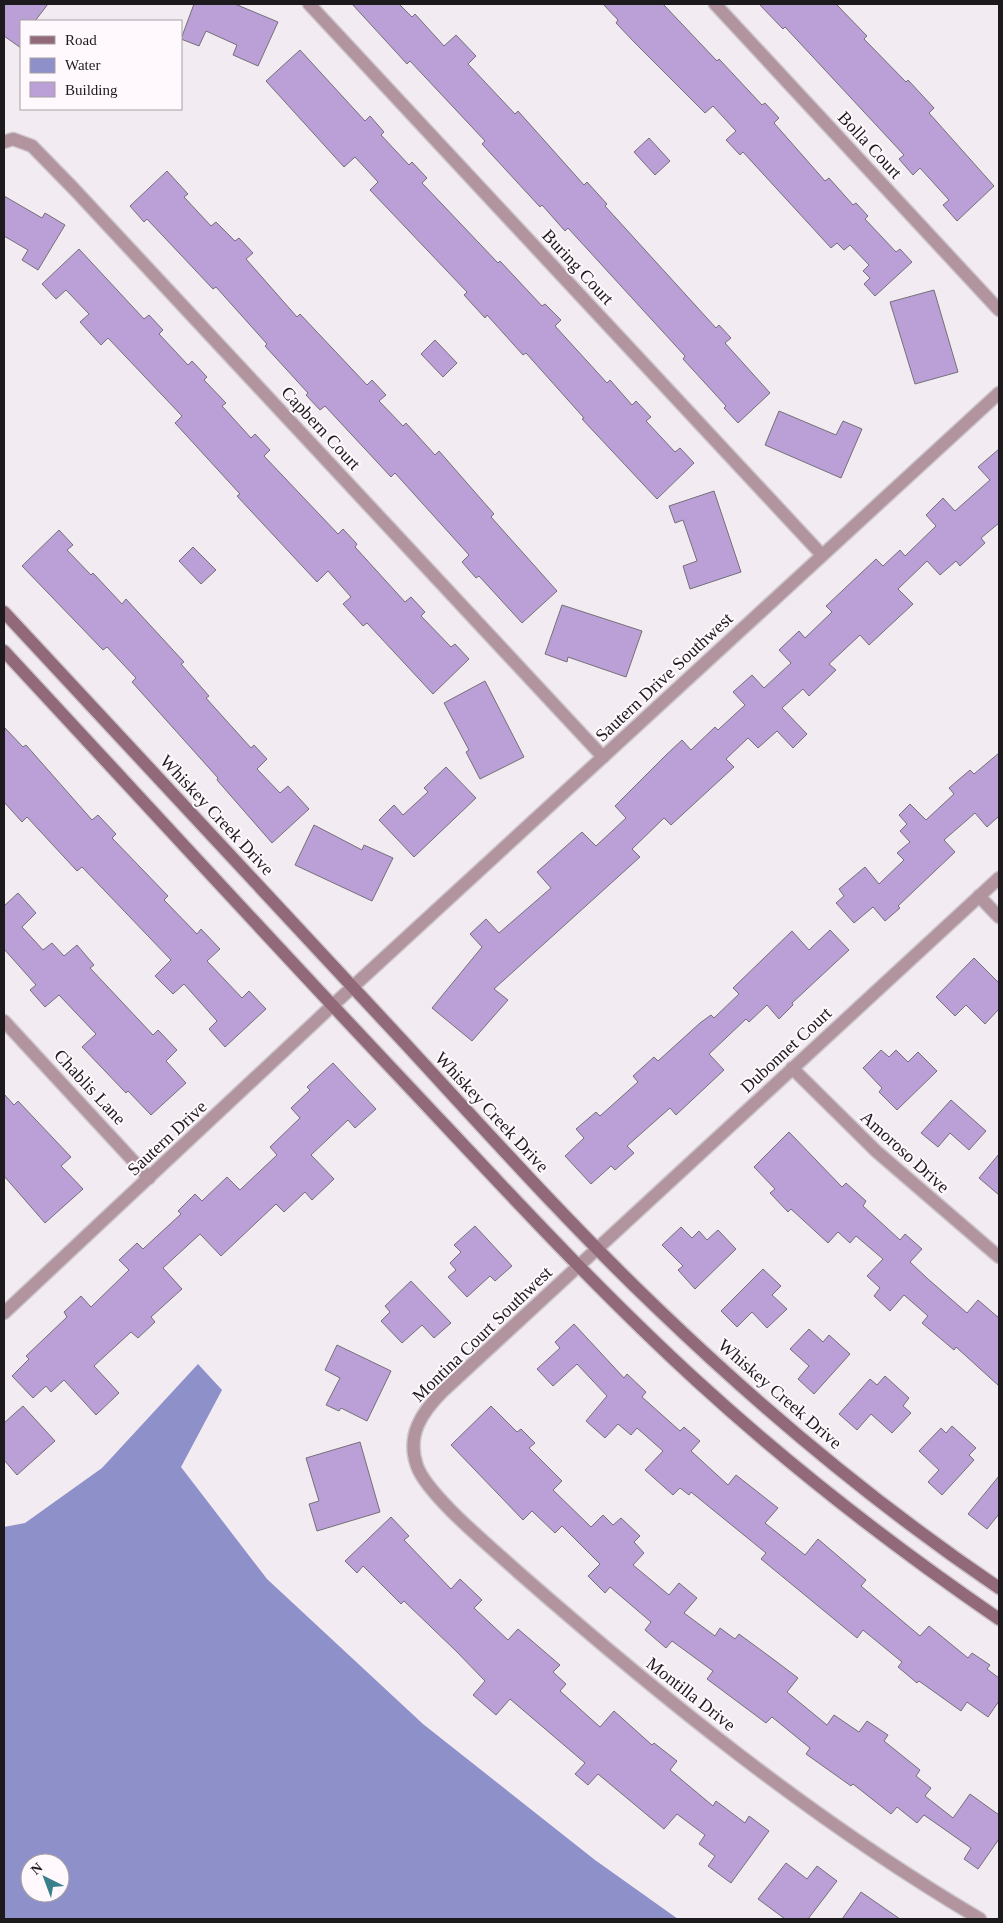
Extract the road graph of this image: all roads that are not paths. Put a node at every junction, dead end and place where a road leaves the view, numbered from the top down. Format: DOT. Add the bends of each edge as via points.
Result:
graph roads {
  1 [pos="309,4"];
  2 [pos="715,4"];
  3 [pos="4,142"];
  4 [pos="999,310"];
  5 [pos="999,392"];
  6 [pos="822,555"];
  7 [pos="4,612"];
  8 [pos="4,651"];
  9 [pos="603,756"];
  10 [pos="999,878"];
  11 [pos="979,896"];
  12 [pos="999,917"];
  13 [pos="353,987"];
  14 [pos="333,1005"];
  15 [pos="4,1021"];
  16 [pos="792,1068"];
  17 [pos="149,1178"];
  18 [pos="598,1248"];
  19 [pos="999,1257"];
  20 [pos="578,1266"];
  21 [pos="4,1313"];
  22 [pos="415,1457"];
  23 [pos="999,1588"];
  24 [pos="999,1619"];
  25 [pos="980,1919"];
  1 -- 6 [label="street, Buring Court"];
  2 -- 4 [label="street, Bolla Court"];
  3 -- 9 [label="street, Capbern Court" via="13,139 32,146 74,189"];
  5 -- 6 [label="street, Sautern Drive Southwest"];
  6 -- 9 [label="street, Sautern Drive Southwest"];
  7 -- 13 [label="street, Whiskey Creek Drive"];
  8 -- 14 [label="street"];
  9 -- 13 [label="street, Sautern Drive Southwest"];
  10 -- 11 [label="street, Dubonnet Court"];
  11 -- 12 [label="street"];
  11 -- 16 [label="street, Dubonnet Court"];
  13 -- 14 [label="street, Sautern Drive"];
  13 -- 18 [label="street, Whiskey Creek Drive"];
  14 -- 17 [label="street, Sautern Drive"];
  14 -- 20 [label="street"];
  15 -- 17 [label="street, Chablis Lane"];
  16 -- 18 [label="street, Dubonnet Court"];
  16 -- 19 [label="street, Amoroso Drive" via="876,1151"];
  17 -- 21 [label="street, Sautern Drive"];
  18 -- 20 [label="street, Montina Court Southwest"];
  18 -- 23 [label="street, Whiskey Creek Drive" via="679,1328 809,1443"];
  20 -- 22 [label="street, Montina Court Southwest" via="428,1406 417,1424 413,1446"];
  20 -- 24 [label="street" via="698,1382 771,1446 920,1563"];
  22 -- 25 [label="street, Montilla Drive" via="430,1487 457,1514 590,1635 679,1708 846,1832"];
}
